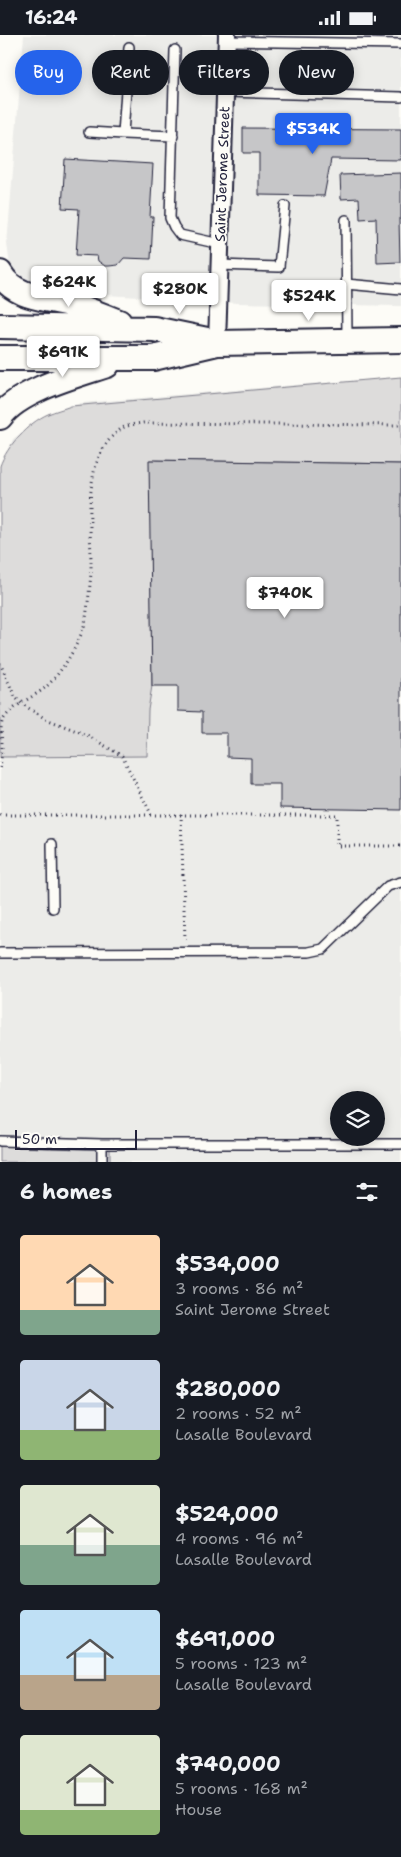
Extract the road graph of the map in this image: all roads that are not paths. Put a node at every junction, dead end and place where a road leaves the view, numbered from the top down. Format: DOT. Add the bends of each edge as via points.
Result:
graph roads {
  1 [pos="226,38"];
  2 [pos="401,44"];
  3 [pos="129,47"];
  4 [pos="175,50"];
  5 [pos="269,93"];
  6 [pos="225,95"];
  7 [pos="401,97"];
  8 [pos="89,132"];
  9 [pos="123,134"];
  10 [pos="173,136"];
  11 [pos="285,205"];
  12 [pos="346,221"];
  13 [pos="220,243"];
  14 [pos="220,265"];
  15 [pos="0,273"];
  16 [pos="346,284"];
  17 [pos="401,289"];
  18 [pos="0,326"];
  19 [pos="137,329"];
  20 [pos="347,340"];
  21 [pos="401,340"];
  22 [pos="217,343"];
  23 [pos="0,358"];
  24 [pos="126,359"];
  25 [pos="0,417"];
  26 [pos="52,844"];
  27 [pos="401,882"];
  28 [pos="53,908"];
  29 [pos="0,953"];
  30 [pos="0,1141"];
  31 [pos="102,1144"];
  32 [pos="401,1144"];
  33 [pos="102,1162"];
  1 -- 2 [label="lane"];
  3 -- 9 [label="lane"];
  4 -- 10 [label="lane"];
  5 -- 7 [label="lane"];
  6 -- 13 [label="street, Saint Jerome Street"];
  8 -- 9 [label="lane"];
  9 -- 10 [label="lane"];
  10 -- 13 [label="lane" via="170,218 180,235"];
  11 -- 14 [label="lane" via="279,267"];
  12 -- 16 [label="lane"];
  13 -- 14 [label="street, Saint Jerome Street"];
  14 -- 22 [label="street, Saint Jerome Street"];
  15 -- 19 [label="main road" via="24,294 71,305"];
  16 -- 17 [label="lane"];
  16 -- 20 [label="lane"];
  18 -- 19 [label="main road"];
  19 -- 22 [label="main road" via="154,329"];
  20 -- 21 [label="main road"];
  20 -- 22 [label="main road"];
  22 -- 24 [label="main road" via="153,358"];
  23 -- 24 [label="main road"];
  24 -- 25 [label="main road" via="38,389 5,410"];
  26 -- 28 [label="lane"];
  27 -- 29 [label="lane" via="388,886 323,949"];
  30 -- 31 [label="lane"];
  31 -- 32 [label="lane"];
  31 -- 33 [label="lane"];
}
